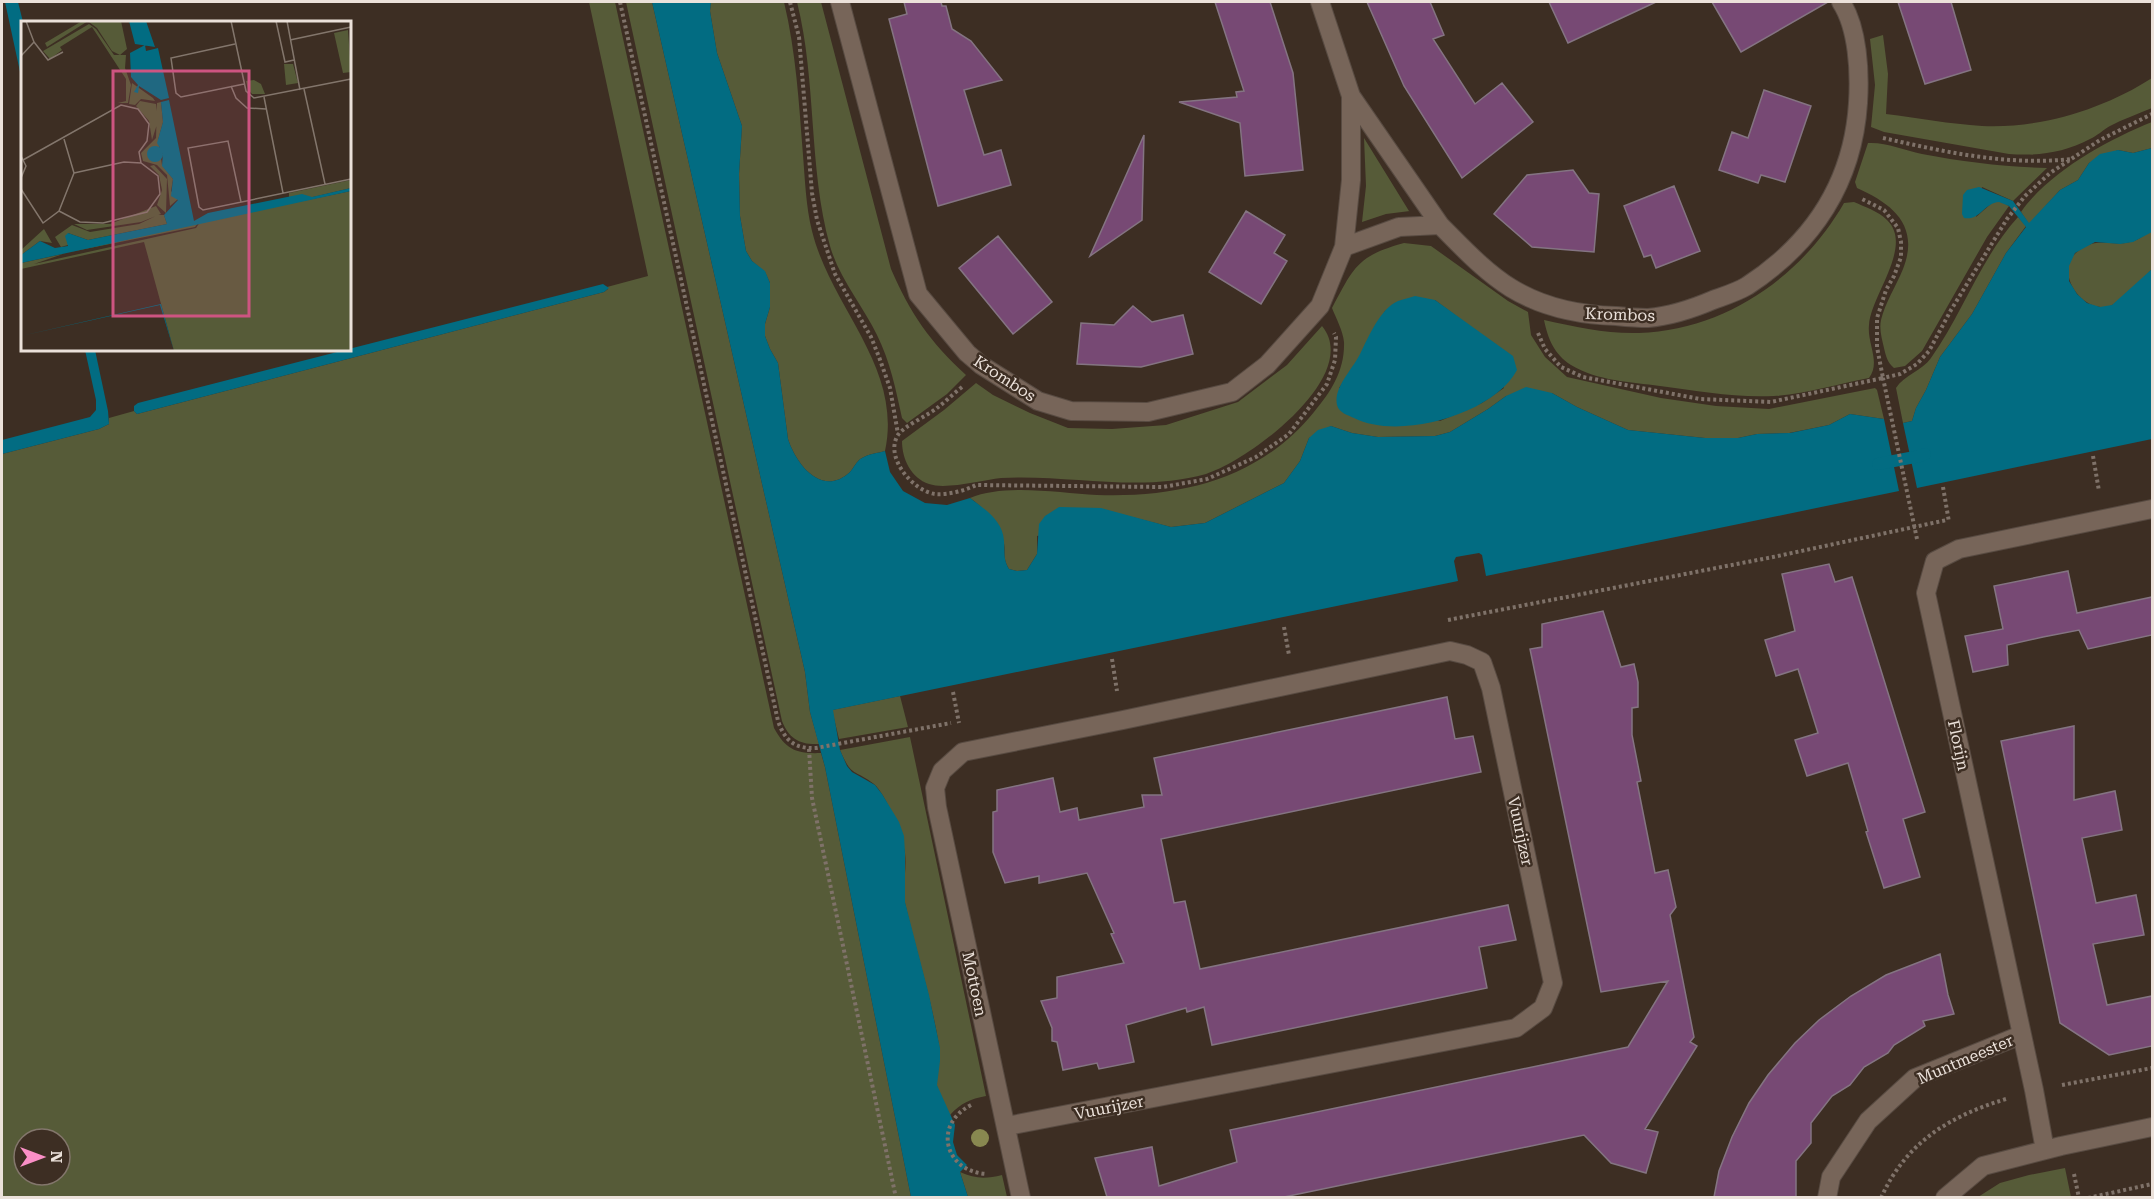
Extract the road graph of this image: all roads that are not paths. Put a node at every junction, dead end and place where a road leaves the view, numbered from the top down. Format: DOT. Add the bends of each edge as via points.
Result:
graph roads {
  1 [pos="840,2"];
  2 [pos="1320,2"];
  3 [pos="1841,2"];
  4 [pos="1351,96"];
  5 [pos="1440,225"];
  6 [pos="1344,247"];
  7 [pos="2152,509"];
  8 [pos="942,771"];
  9 [pos="2021,1035"];
  10 [pos="1007,1126"];
  11 [pos="2152,1127"];
  12 [pos="2045,1150"];
  13 [pos="1022,1197"];
  14 [pos="1827,1197"];
  15 [pos="1945,1197"];
  1 -- 6 [label="street, Krombos" via="918,294 967,353 1038,400 1071,411 1148,412 1232,392 1267,365 1320,306"];
  2 -- 4 [label="street, Krombos"];
  3 -- 5 [label="street, Krombos" via="1848,13 1860,72 1856,132 1837,188 1822,216 1786,257 1745,287 1686,311 1648,318 1587,315 1538,301 1511,288"];
  4 -- 5 [label="street, Krombos"];
  4 -- 6 [label="street, Krombos" via="1351,180"];
  5 -- 6 [label="street" via="1399,227"];
  7 -- 9 [label="street, Florijn" via="1959,549 1935,561 1926,593"];
  8 -- 10 [label="street, Mottoen" via="935,788 937,807"];
  8 -- 10 [label="street, Vuurijzer" via="963,752 1450,651 1467,655 1482,662 1491,688 1553,983 1543,1008 1516,1028"];
  9 -- 12 [label="street, Florijn"];
  9 -- 14 [label="street, Muntmeester" via="1916,1078 1868,1121 1831,1177"];
  10 -- 13 [label="street, Mottoen"];
  11 -- 12 [label="street"];
  12 -- 15 [label="street" via="1983,1166"];
}
